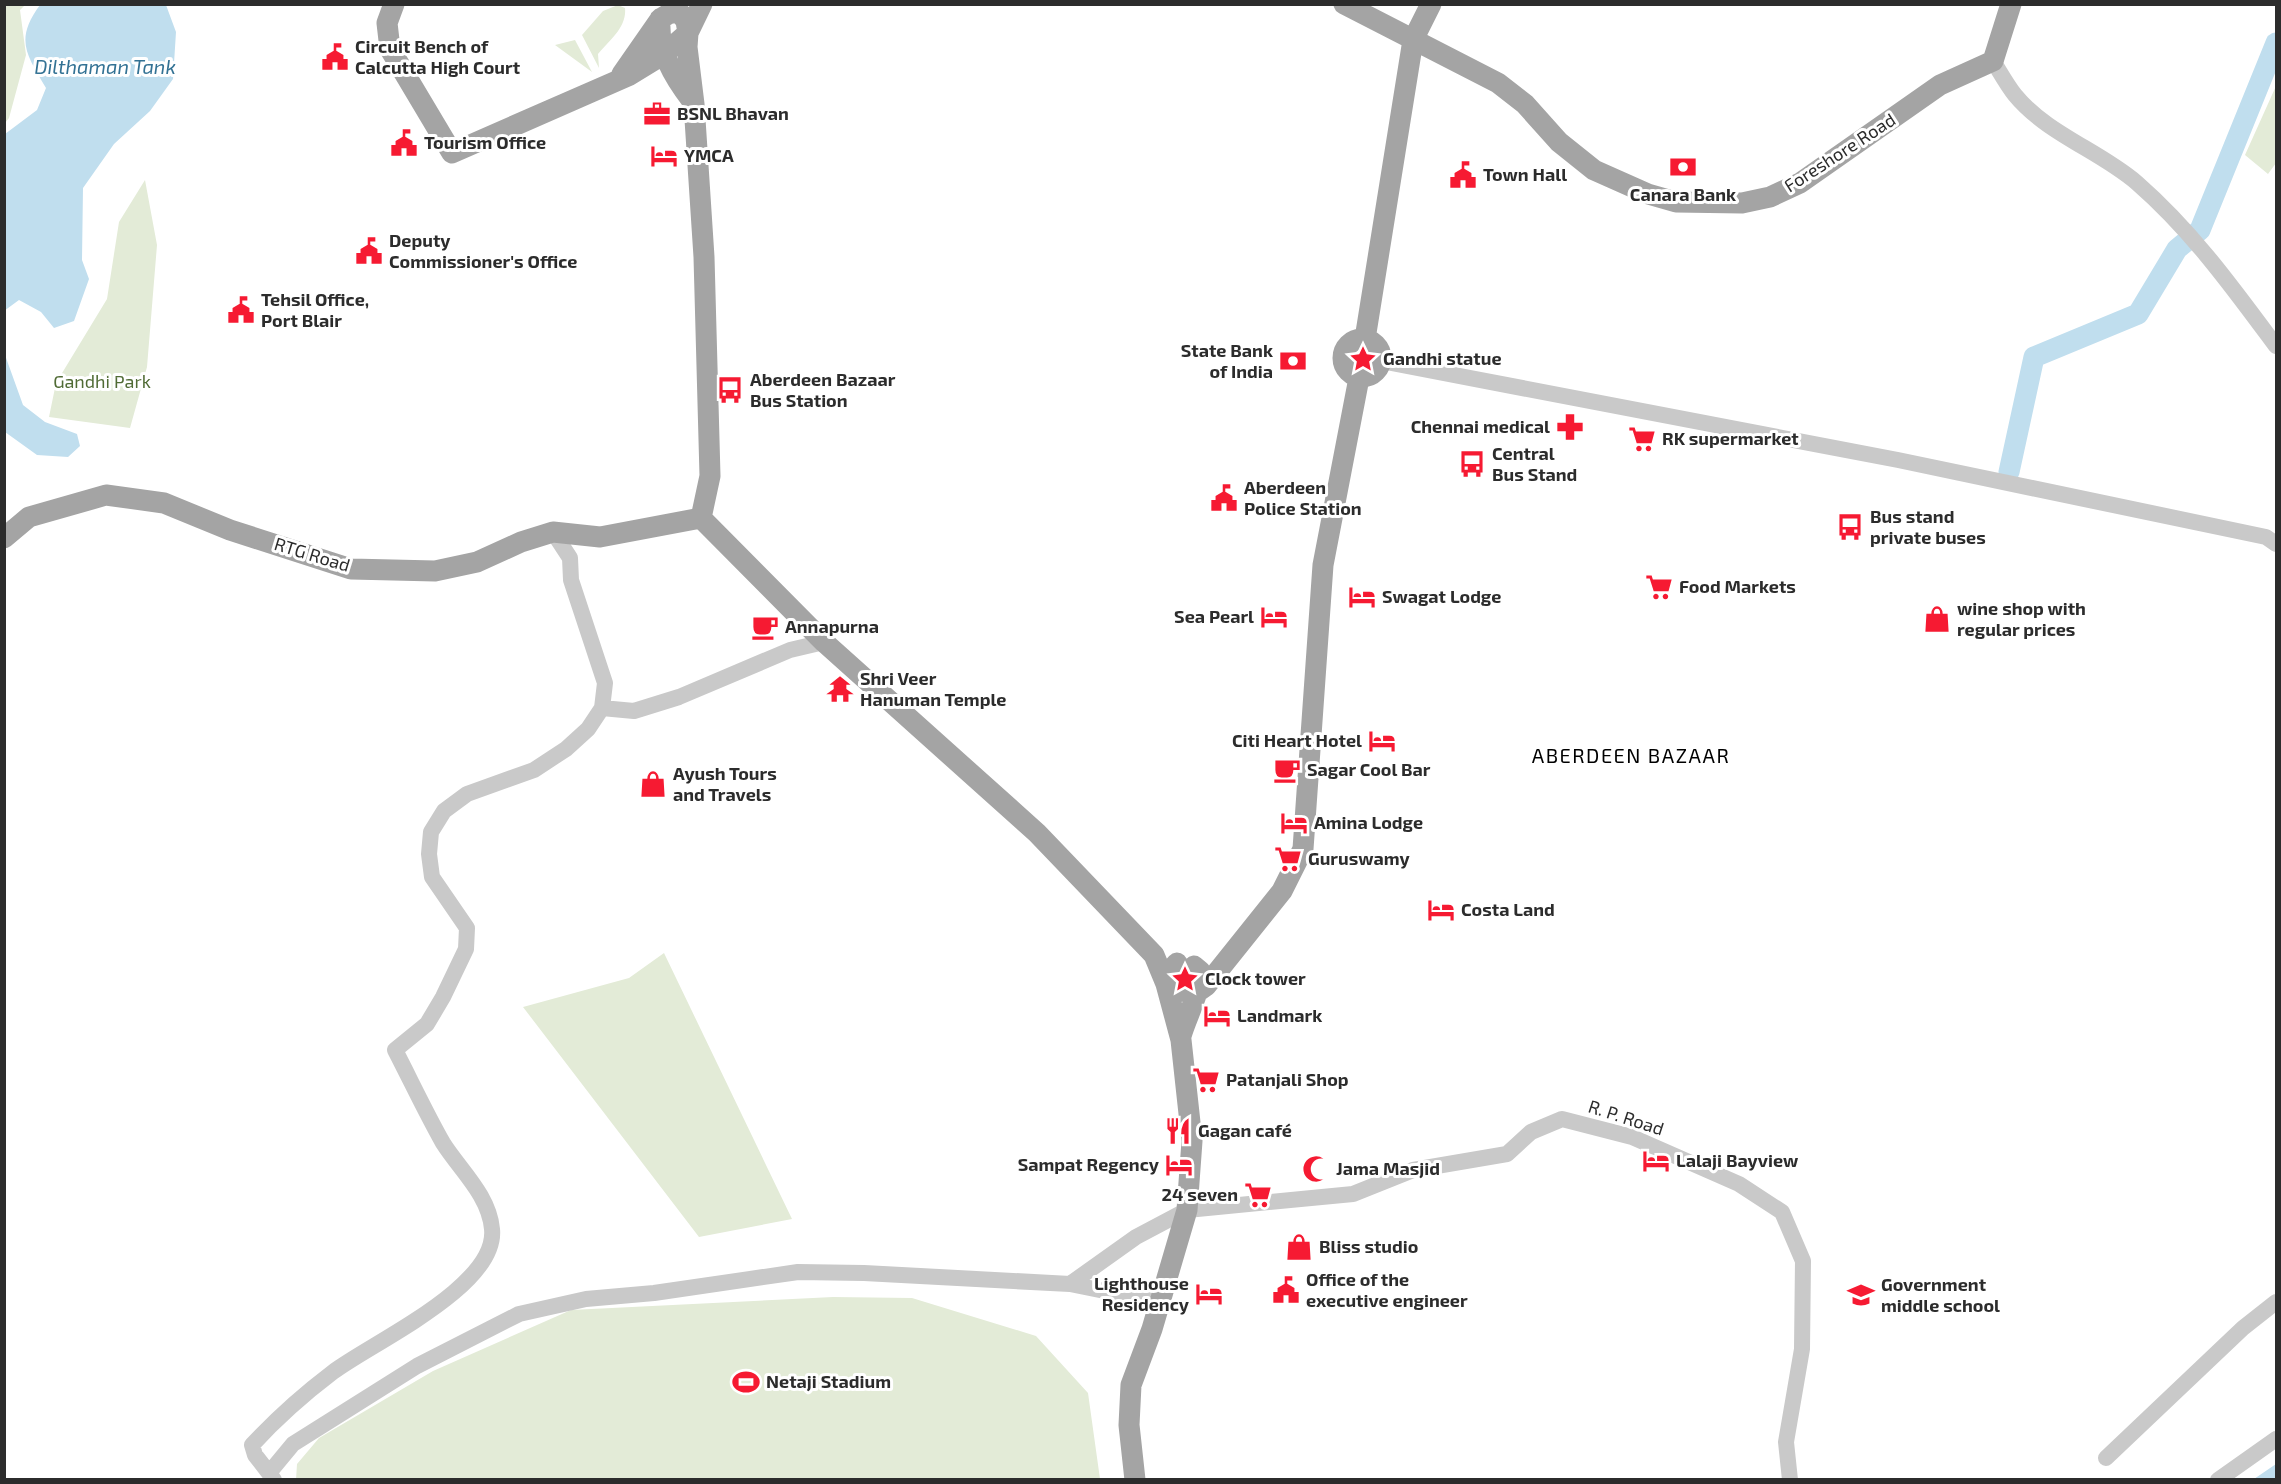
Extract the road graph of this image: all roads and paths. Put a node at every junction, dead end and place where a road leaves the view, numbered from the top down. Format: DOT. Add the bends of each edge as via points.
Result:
graph roads {
  1 [pos="394,4"];
  2 [pos="702,4"];
  3 [pos="1344,4"];
  4 [pos="1431,4"];
  5 [pos="2011,4"];
  6 [pos="663,12"];
  7 [pos="688,33"];
  8 [pos="1413,40"];
  9 [pos="664,54"];
  10 [pos="1993,61"];
  11 [pos="616,81"];
  12 [pos="694,104"];
  13 [pos="1365,339"];
  14 [pos="2277,345"];
  15 [pos="1381,361"];
  16 [pos="1359,378"];
  17 [pos="701,518"];
  18 [pos="553,531"];
  19 [pos="2273,537"];
  20 [pos="4,538"];
  21 [pos="824,642"];
  22 [pos="602,708"];
  23 [pos="1154,955"];
  24 [pos="1225,963"];
  25 [pos="1185,965"];
  26 [pos="1166,984"];
  27 [pos="1196,993"];
  28 [pos="1180,1040"];
  29 [pos="1187,1210"];
  30 [pos="1070,1284"];
  31 [pos="1159,1302"];
  32 [pos="2277,1302"];
  33 [pos="2277,1439"];
  34 [pos="2106,1458"];
  35 [pos="271,1476"];
  36 [pos="1135,1479"];
  37 [pos="1790,1479"];
  38 [pos="2218,1479"];
  1 -- 11 [label="main road" via="387,23 390,50 452,153"];
  2 -- 7 [label="main road"];
  3 -- 8 [label="main road, Foreshore Road"];
  4 -- 8 [label="main road"];
  5 -- 10 [label="main road"];
  6 -- 7 [label="main road" via="680,14"];
  6 -- 9 [label="main road" via="659,38"];
  6 -- 11 [label="main road"];
  7 -- 9 [label="main road"];
  7 -- 12 [label="main road"];
  8 -- 10 [label="main road, Foreshore Road" via="1498,83 1594,170 1676,202 1742,204 1800,183 1940,85"];
  8 -- 13 [label="main road"];
  9 -- 11 [label="main road"];
  9 -- 12 [label="main road"];
  10 -- 14 [label="street" via="2015,95 2035,114 2134,181 2186,230"];
  12 -- 17 [label="main road" via="704,257 710,476"];
  13 -- 15 [label="main road" via="1378,346"];
  13 -- 16 [label="main road" via="1350,342 1342,356 1346,370"];
  15 -- 16 [label="main road" via="1374,374"];
  15 -- 19 [label="street"];
  16 -- 24 [label="main road" via="1323,564 1303,849 1282,891"];
  17 -- 18 [label="main road, RTG Road" via="600,537"];
  17 -- 21 [label="main road"];
  18 -- 20 [label="main road, RTG Road" via="477,562 435,571 351,569 230,530 164,503 106,495 29,517"];
  18 -- 22 [label="street" via="570,558 571,580 604,683"];
  21 -- 22 [label="street" via="790,650 679,697 634,711"];
  21 -- 23 [label="main road" via="1037,833"];
  22 -- 35 [label="street" via="588,729 566,749 534,770 467,794 444,811 431,832 432,877 467,928 466,950 427,1024 395,1050 444,1144 463,1168 487,1211 492,1229 491,1248 468,1282 334,1372 272,1424 252,1445"];
  23 -- 25 [label="main road"];
  23 -- 26 [label="main road"];
  24 -- 25 [label="main road" via="1209,967"];
  24 -- 27 [label="main road"];
  25 -- 26 [label="main road" via="1167,974"];
  25 -- 27 [label="main road" via="1200,971"];
  26 -- 27 [label="main road" via="1174,990"];
  26 -- 28 [label="main road"];
  27 -- 28 [label="main road"];
  28 -- 29 [label="main road" via="1192,1141"];
  29 -- 30 [label="street" via="1136,1237"];
  29 -- 31 [label="main road"];
  29 -- 37 [label="street, R. P. Road" via="1353,1194 1413,1170 1507,1154 1531,1132 1562,1119 1632,1137 1739,1184 1782,1212 1803,1261 1802,1349 1786,1442"];
  30 -- 31 [label="street"];
  30 -- 35 [label="street" via="798,1272 586,1299 519,1314 417,1366 293,1444"];
  31 -- 36 [label="main road" via="1131,1385 1129,1425"];
  32 -- 34 [label="street" via="2243,1328"];
  33 -- 38 [label="street"];
}
